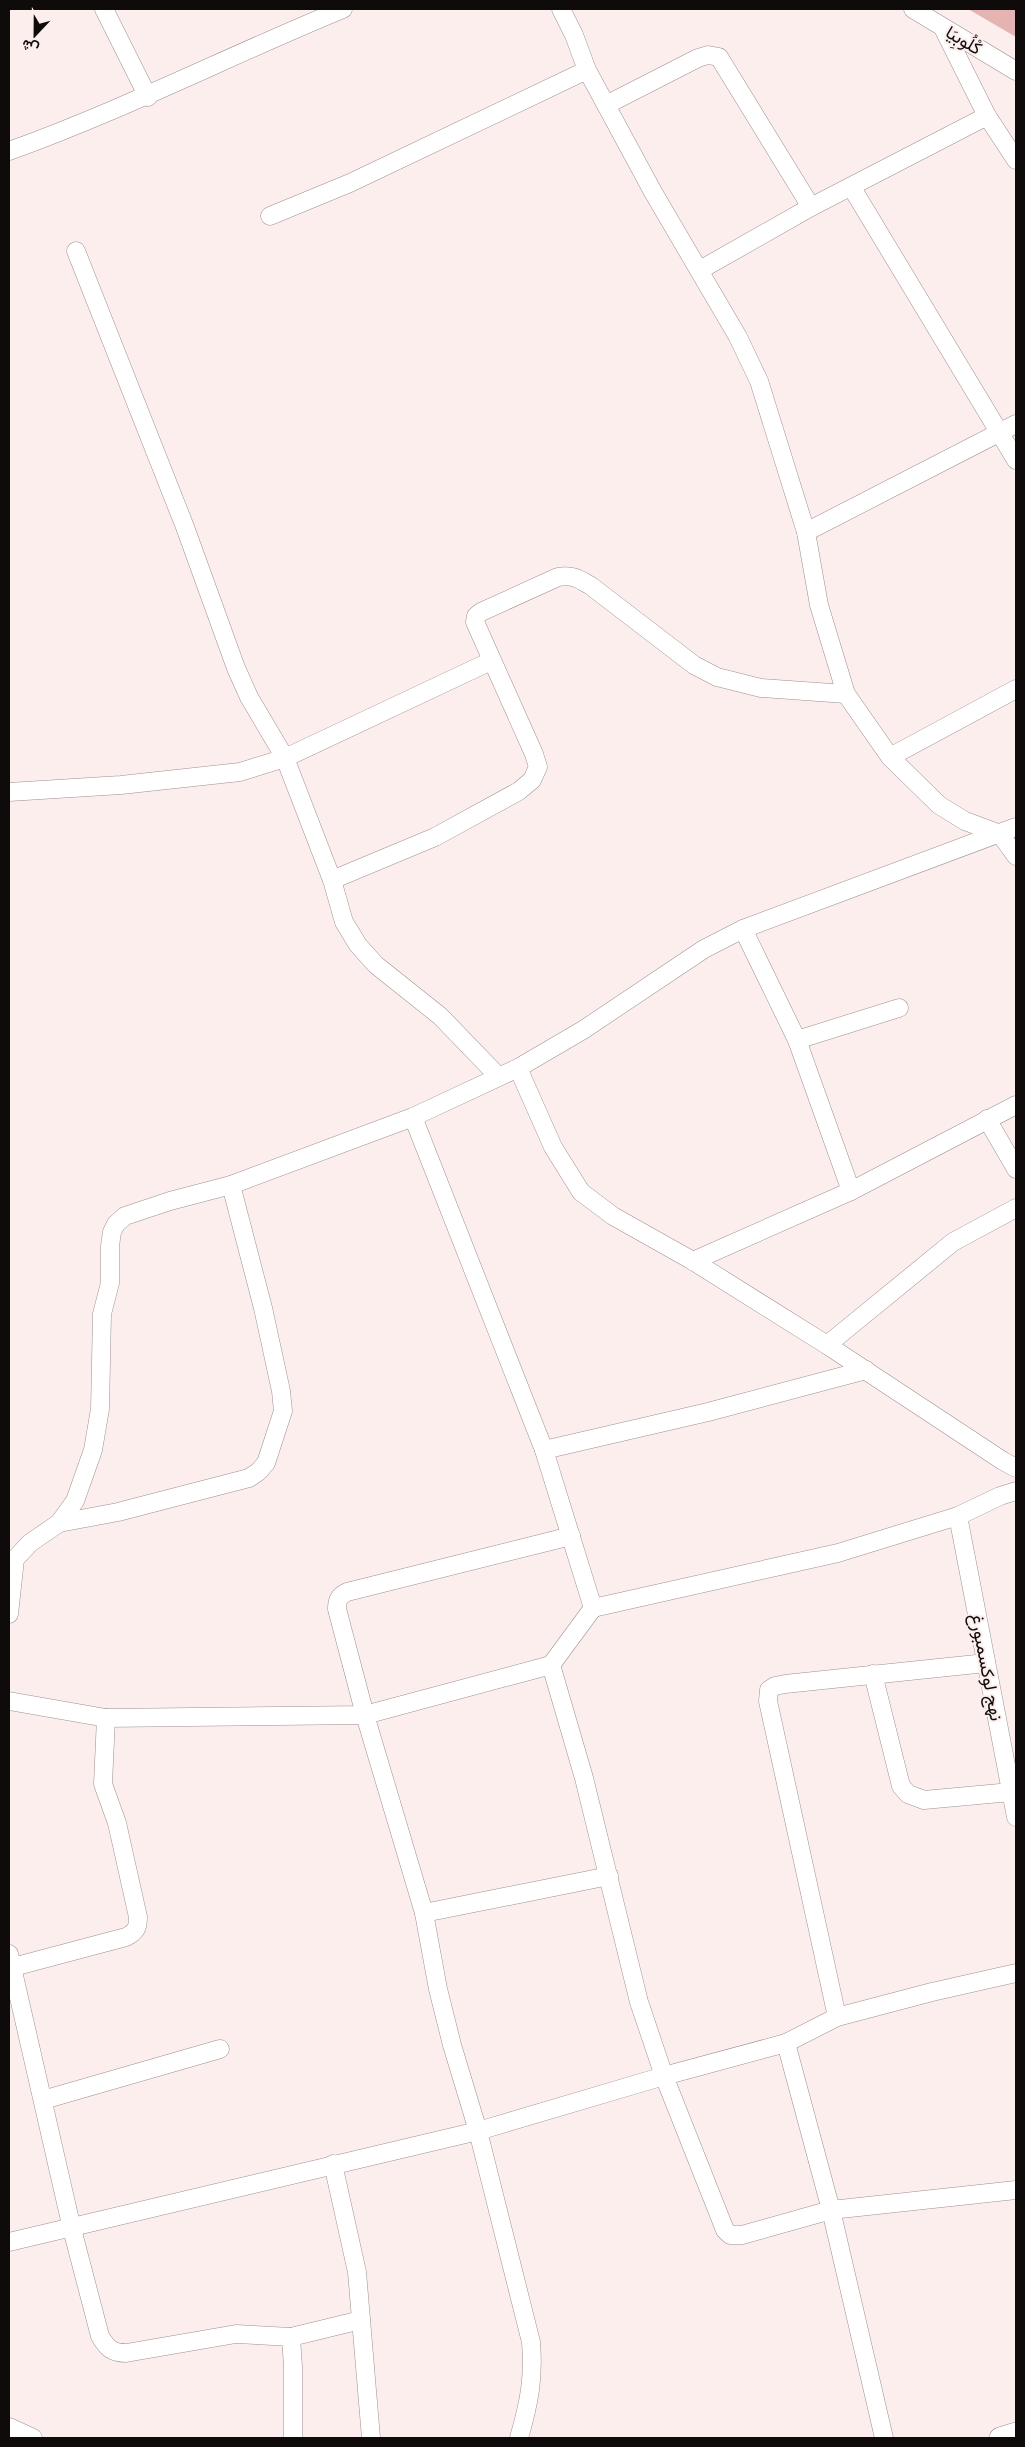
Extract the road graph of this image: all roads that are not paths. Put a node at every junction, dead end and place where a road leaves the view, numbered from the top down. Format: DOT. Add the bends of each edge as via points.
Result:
graph roads {
  1 [pos="104,9"];
  2 [pos="342,9"];
  3 [pos="560,9"];
  4 [pos="912,9"];
  5 [pos="943,28"];
  6 [pos="587,70"];
  7 [pos="1016,71"];
  8 [pos="148,97"];
  9 [pos="606,105"];
  10 [pos="987,116"];
  11 [pos="9,150"];
  12 [pos="1016,160"];
  13 [pos="852,188"];
  14 [pos="811,208"];
  15 [pos="270,216"];
  16 [pos="76,251"];
  17 [pos="700,270"];
  18 [pos="1016,424"];
  19 [pos="999,432"];
  20 [pos="1016,460"];
  21 [pos="806,532"];
  22 [pos="492,661"];
  23 [pos="1016,688"];
  24 [pos="846,694"];
  25 [pos="890,756"];
  26 [pos="285,758"];
  27 [pos="9,792"];
  28 [pos="1008,831"];
  29 [pos="1016,856"];
  30 [pos="332,880"];
  31 [pos="743,930"];
  32 [pos="899,1008"];
  33 [pos="797,1040"];
  34 [pos="518,1068"];
  35 [pos="498,1076"];
  36 [pos="1016,1105"];
  37 [pos="413,1117"];
  38 [pos="987,1119"];
  39 [pos="1016,1169"];
  40 [pos="231,1185"];
  41 [pos="851,1191"];
  42 [pos="1016,1208"];
  43 [pos="693,1261"];
  44 [pos="828,1345"];
  45 [pos="866,1370"];
  46 [pos="544,1450"];
  47 [pos="1016,1468"];
  48 [pos="1016,1491"];
  49 [pos="958,1516"];
  50 [pos="59,1523"];
  51 [pos="571,1536"];
  52 [pos="12,1559"];
  53 [pos="593,1608"];
  54 [pos="9,1614"];
  55 [pos="986,1663"];
  56 [pos="551,1665"];
  57 [pos="874,1674"];
  58 [pos="9,1701"];
  59 [pos="365,1714"];
  60 [pos="106,1718"];
  61 [pos="1011,1792"];
  62 [pos="1016,1817"];
  63 [pos="609,1876"];
  64 [pos="424,1913"];
  65 [pos="11,1961"];
  66 [pos="1016,1973"];
  67 [pos="837,2017"];
  68 [pos="786,2043"];
  69 [pos="220,2049"];
  70 [pos="664,2076"];
  71 [pos="43,2100"];
  72 [pos="478,2131"];
  73 [pos="333,2164"];
  74 [pos="1016,2190"];
  75 [pos="831,2210"];
  76 [pos="72,2229"];
  77 [pos="9,2242"];
  78 [pos="361,2320"];
  79 [pos="290,2337"];
  80 [pos="9,2428"];
  81 [pos="1016,2433"];
  82 [pos="33,2438"];
  83 [pos="293,2438"];
  84 [pos="371,2438"];
  85 [pos="519,2438"];
  86 [pos="884,2438"];
  87 [pos="1000,2438"];
  1 -- 8 [label="street"];
  2 -- 8 [label="street" via="245,49"];
  3 -- 6 [label="street"];
  4 -- 5 [label="street, كْلُوبِيَا"];
  5 -- 7 [label="street, كْلُوبِيَا"];
  5 -- 10 [label="street"];
  6 -- 9 [label="street"];
  6 -- 15 [label="street" via="359,179"];
  8 -- 11 [label="street"];
  9 -- 14 [label="street" via="698,58 708,55 719,57"];
  9 -- 17 [label="street"];
  10 -- 12 [label="street"];
  10 -- 13 [label="street"];
  13 -- 14 [label="street"];
  13 -- 19 [label="street"];
  14 -- 17 [label="street"];
  16 -- 26 [label="street" via="236,668"];
  17 -- 21 [label="street" via="759,381"];
  18 -- 19 [label="street"];
  19 -- 20 [label="street"];
  19 -- 21 [label="street"];
  21 -- 24 [label="street" via="819,605"];
  22 -- 24 [label="street" via="475,622 476,616 568,575 591,586 694,665 717,677 762,688"];
  22 -- 26 [label="street"];
  22 -- 30 [label="street" via="534,754 538,767 532,780 520,792 435,837"];
  23 -- 25 [label="street"];
  24 -- 25 [label="street"];
  25 -- 28 [label="street" via="939,805 965,821"];
  26 -- 27 [label="street" via="240,772 120,786"];
  26 -- 30 [label="street"];
  28 -- 29 [label="street"];
  28 -- 31 [label="street"];
  30 -- 35 [label="street" via="344,922 358,945 376,965 440,1016"];
  31 -- 33 [label="street"];
  31 -- 34 [label="street" via="704,949 583,1030"];
  32 -- 33 [label="street"];
  33 -- 41 [label="street"];
  34 -- 35 [label="street"];
  34 -- 43 [label="street" via="553,1147 581,1192 613,1216"];
  35 -- 37 [label="street"];
  36 -- 38 [label="street"];
  37 -- 40 [label="street"];
  37 -- 46 [label="street"];
  38 -- 39 [label="street"];
  38 -- 41 [label="street"];
  40 -- 50 [label="street" via="170,1200 125,1216 112,1232 110,1283 102,1314 100,1409 93,1450 75,1501"];
  40 -- 50 [label="street" via="281,1391 282,1411 266,1463 249,1478 118,1512"];
  41 -- 43 [label="street"];
  42 -- 44 [label="street" via="953,1242"];
  43 -- 44 [label="street"];
  44 -- 45 [label="street"];
  45 -- 46 [label="street" via="708,1412"];
  45 -- 47 [label="street"];
  46 -- 51 [label="street"];
  48 -- 49 [label="street"];
  49 -- 53 [label="street" via="838,1553"];
  49 -- 55 [label="street, نهج لوكسمبورغ"];
  50 -- 52 [label="street"];
  51 -- 53 [label="street"];
  51 -- 59 [label="street" via="340,1595 337,1609"];
  52 -- 54 [label="street"];
  53 -- 56 [label="street"];
  55 -- 57 [label="street"];
  55 -- 61 [label="street, نهج لوكسمبورغ"];
  56 -- 59 [label="street"];
  56 -- 63 [label="street"];
  57 -- 61 [label="street" via="901,1786 908,1794 924,1800"];
  57 -- 67 [label="street" via="775,1686 768,1695"];
  58 -- 60 [label="street"];
  59 -- 60 [label="street"];
  59 -- 64 [label="street"];
  60 -- 65 [label="street" via="103,1784 117,1823 138,1928 126,1937"];
  61 -- 62 [label="street, نهج لوكسمبورغ"];
  63 -- 64 [label="street"];
  63 -- 70 [label="street" via="638,2002"];
  64 -- 72 [label="street" via="445,2017"];
  65 -- 71 [label="street"];
  66 -- 67 [label="street"];
  67 -- 68 [label="street"];
  68 -- 70 [label="street"];
  68 -- 75 [label="street"];
  69 -- 71 [label="street"];
  70 -- 72 [label="street"];
  70 -- 75 [label="street" via="725,2230 730,2235 742,2235"];
  71 -- 76 [label="street"];
  72 -- 73 [label="street"];
  72 -- 85 [label="street" via="531,2342 530,2399"];
  73 -- 76 [label="street"];
  73 -- 78 [label="street" via="357,2272"];
  74 -- 75 [label="street"];
  75 -- 86 [label="street"];
  76 -- 77 [label="street"];
  76 -- 79 [label="street" via="100,2336 115,2353 236,2334"];
  78 -- 79 [label="street"];
  78 -- 84 [label="street"];
  79 -- 83 [label="street"];
  80 -- 82 [label="street"];
  81 -- 87 [label="street"];
}
